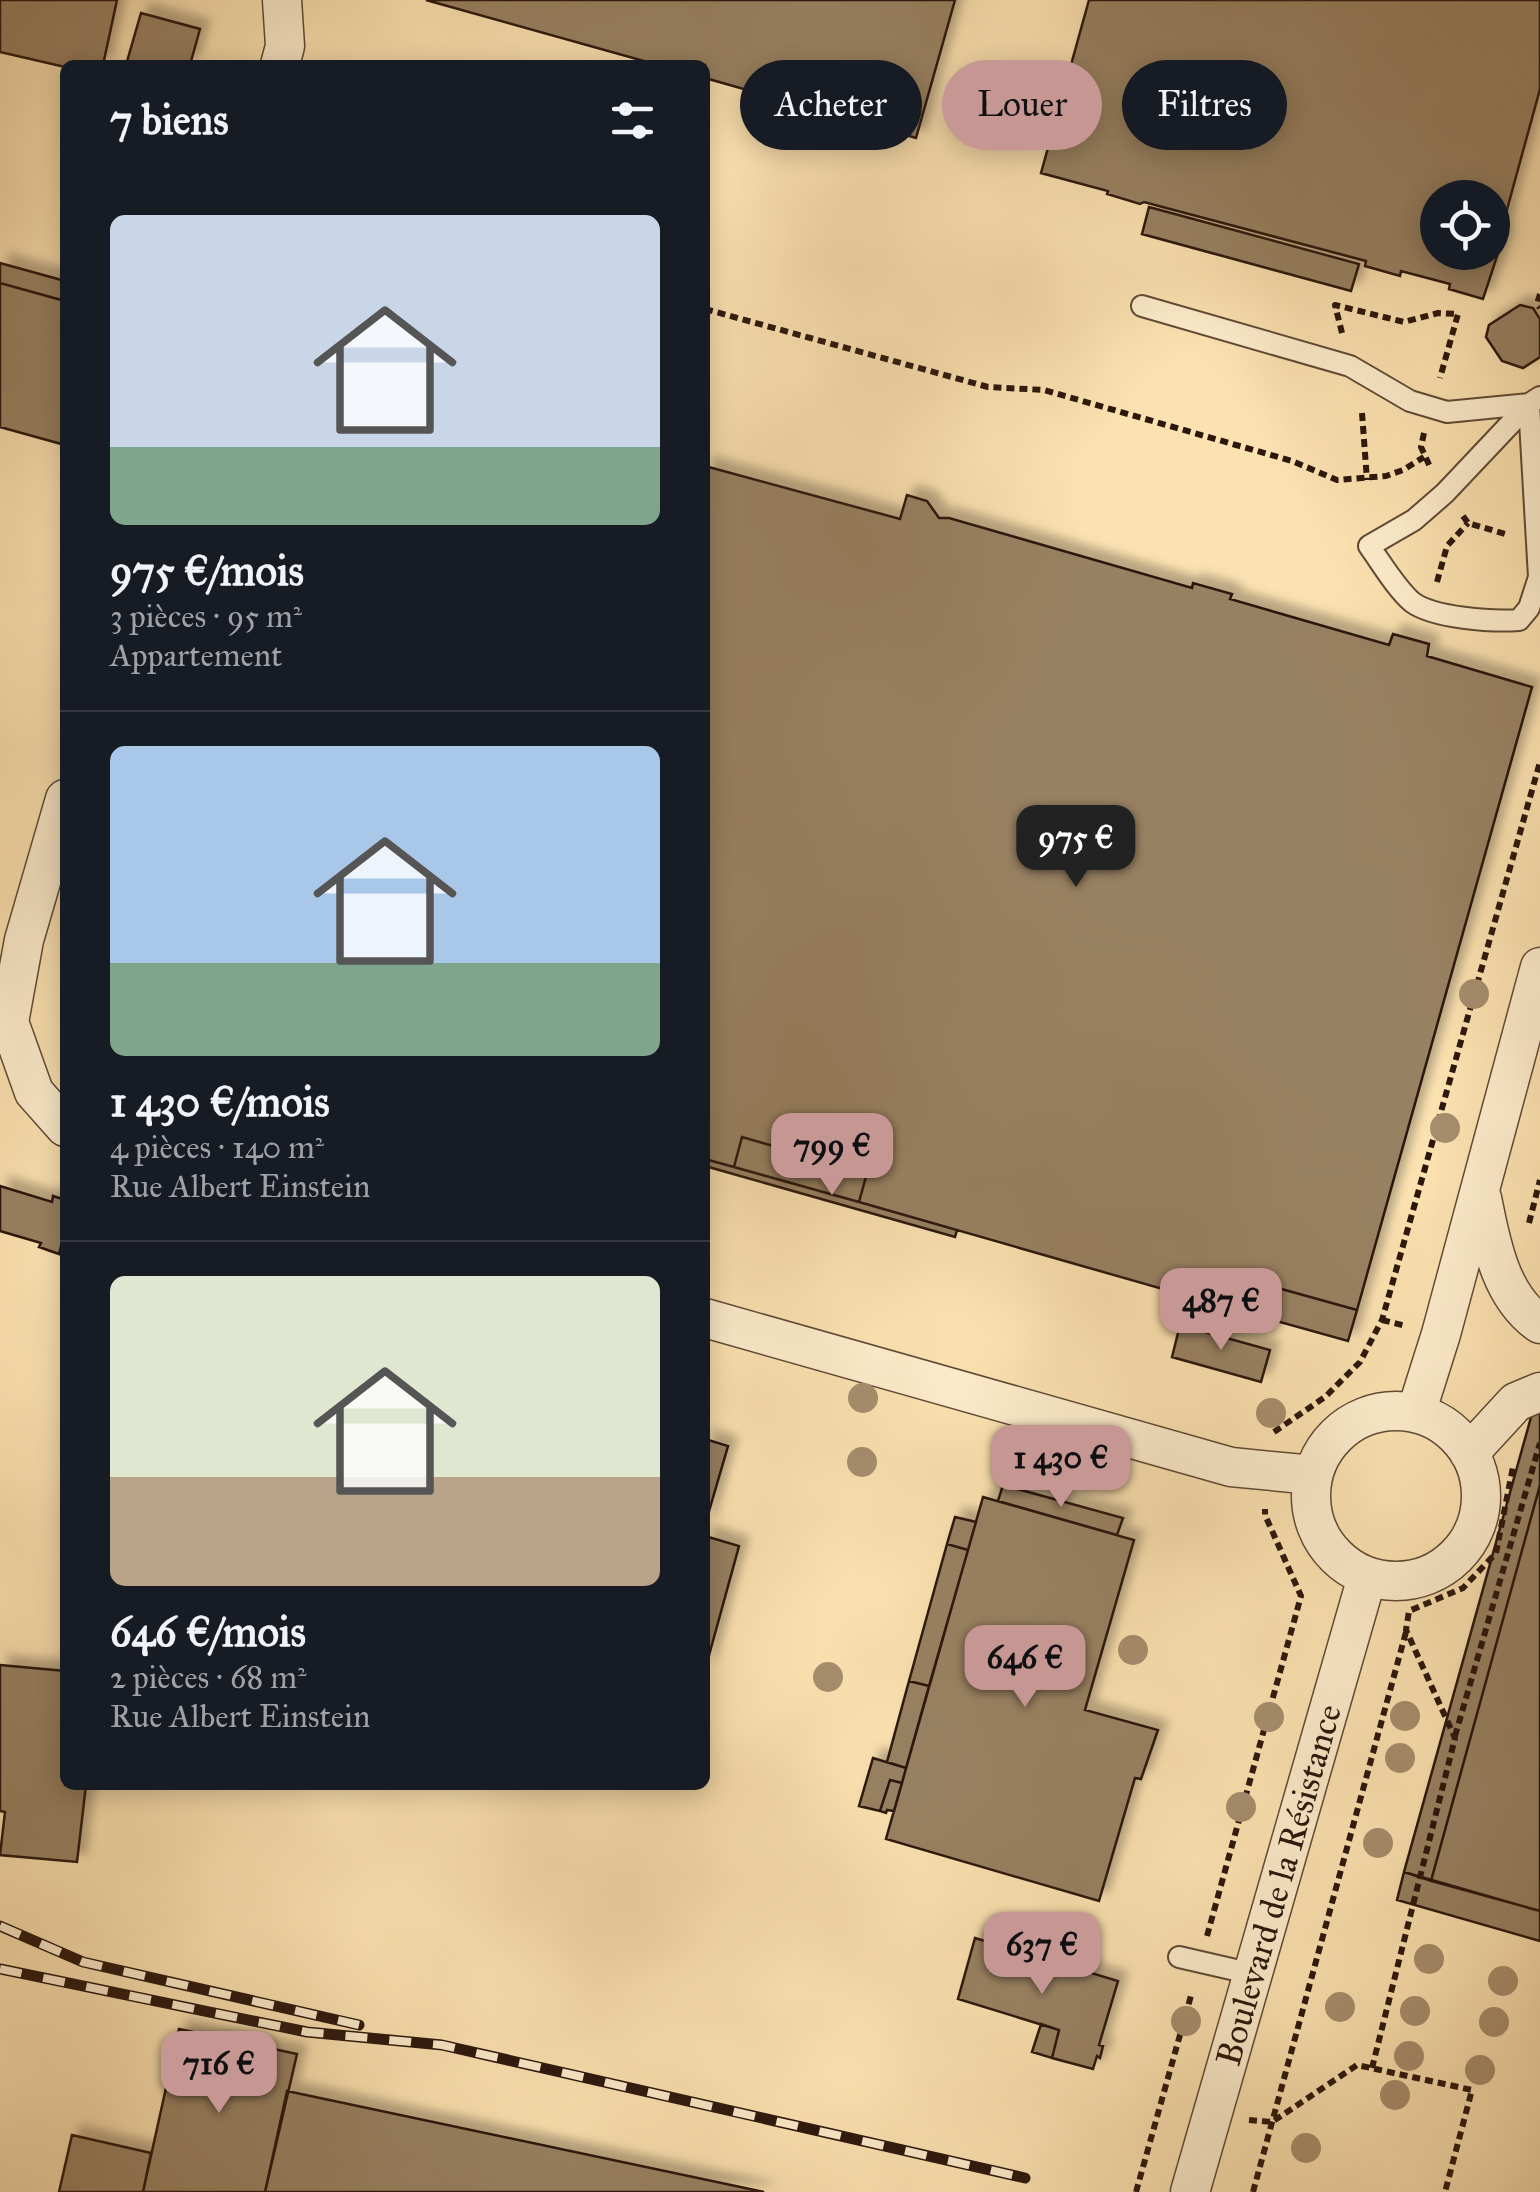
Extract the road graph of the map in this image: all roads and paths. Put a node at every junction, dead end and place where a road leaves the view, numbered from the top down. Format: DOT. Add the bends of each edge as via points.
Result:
graph roads {
  1 [pos="282,0"];
  2 [pos="281,60"];
  3 [pos="1540,294"];
  4 [pos="1142,306"];
  5 [pos="1540,308"];
  6 [pos="710,311"];
  7 [pos="1534,400"];
  8 [pos="1362,413"];
  9 [pos="1424,457"];
  10 [pos="1368,480"];
  11 [pos="60,816"];
  12 [pos="1540,966"];
  13 [pos="60,1122"];
  14 [pos="1480,1186"];
  15 [pos="710,1319"];
  16 [pos="1540,1324"];
  17 [pos="1540,1392"];
  18 [pos="1416,1413"];
  19 [pos="1540,1443"];
  20 [pos="1469,1453"];
  21 [pos="1514,1458"];
  22 [pos="1313,1476"];
  23 [pos="1367,1577"];
  24 [pos="1406,1630"];
  25 [pos="1455,1738"];
  26 [pos="1178,1956"];
  27 [pos="1252,1974"];
  28 [pos="1372,2068"];
  29 [pos="1162,2100"];
  30 [pos="1212,2116"];
  31 [pos="1272,2122"];
  32 [pos="1190,2192"];
  33 [pos="1253,2192"];
  34 [pos="1445,2192"];
  1 -- 2 [label="street"];
  3 -- 5 [label="path"];
  4 -- 7 [label="lane" via="1350,366 1410,401 1447,412"];
  6 -- 10 [label="path" via="988,387 1044,390 1337,480"];
  7 -- 7 [label="lane" via="1445,494 1369,546 1411,601 1428,611 1503,622 1519,620 1530,608 1540,577"];
  8 -- 10 [label="path"];
  9 -- 10 [label="path"];
  11 -- 13 [label="street" via="24,940 9,1022 34,1092"];
  12 -- 14 [label="street"];
  14 -- 16 [label="street" via="1492,1252 1511,1292"];
  14 -- 18 [label="street"];
  15 -- 22 [label="street" via="1230,1467"];
  17 -- 20 [label="street" via="1516,1402"];
  18 -- 20 [label="street" via="1455,1435"];
  18 -- 22 [label="street" via="1389,1411 1341,1431"];
  19 -- 25 [label="path"];
  20 -- 23 [label="street" via="1480,1506 1457,1556 1408,1581"];
  21 -- 24 [label="path" via="1496,1553 1463,1588 1408,1611"];
  22 -- 23 [label="street" via="1318,1530 1332,1553"];
  23 -- 27 [label="street, Boulevard de la Résistance"];
  24 -- 25 [label="path"];
  24 -- 31 [label="path"];
  25 -- 28 [label="path"];
  26 -- 27 [label="lane"];
  27 -- 30 [label="street, Boulevard de la Résistance"];
  28 -- 31 [label="path" via="1357,2065"];
  28 -- 34 [label="path" via="1472,2090"];
  29 -- 30 [label="path"];
  30 -- 31 [label="path"];
  30 -- 32 [label="street, Boulevard de la Résistance"];
  31 -- 33 [label="path"];
}
